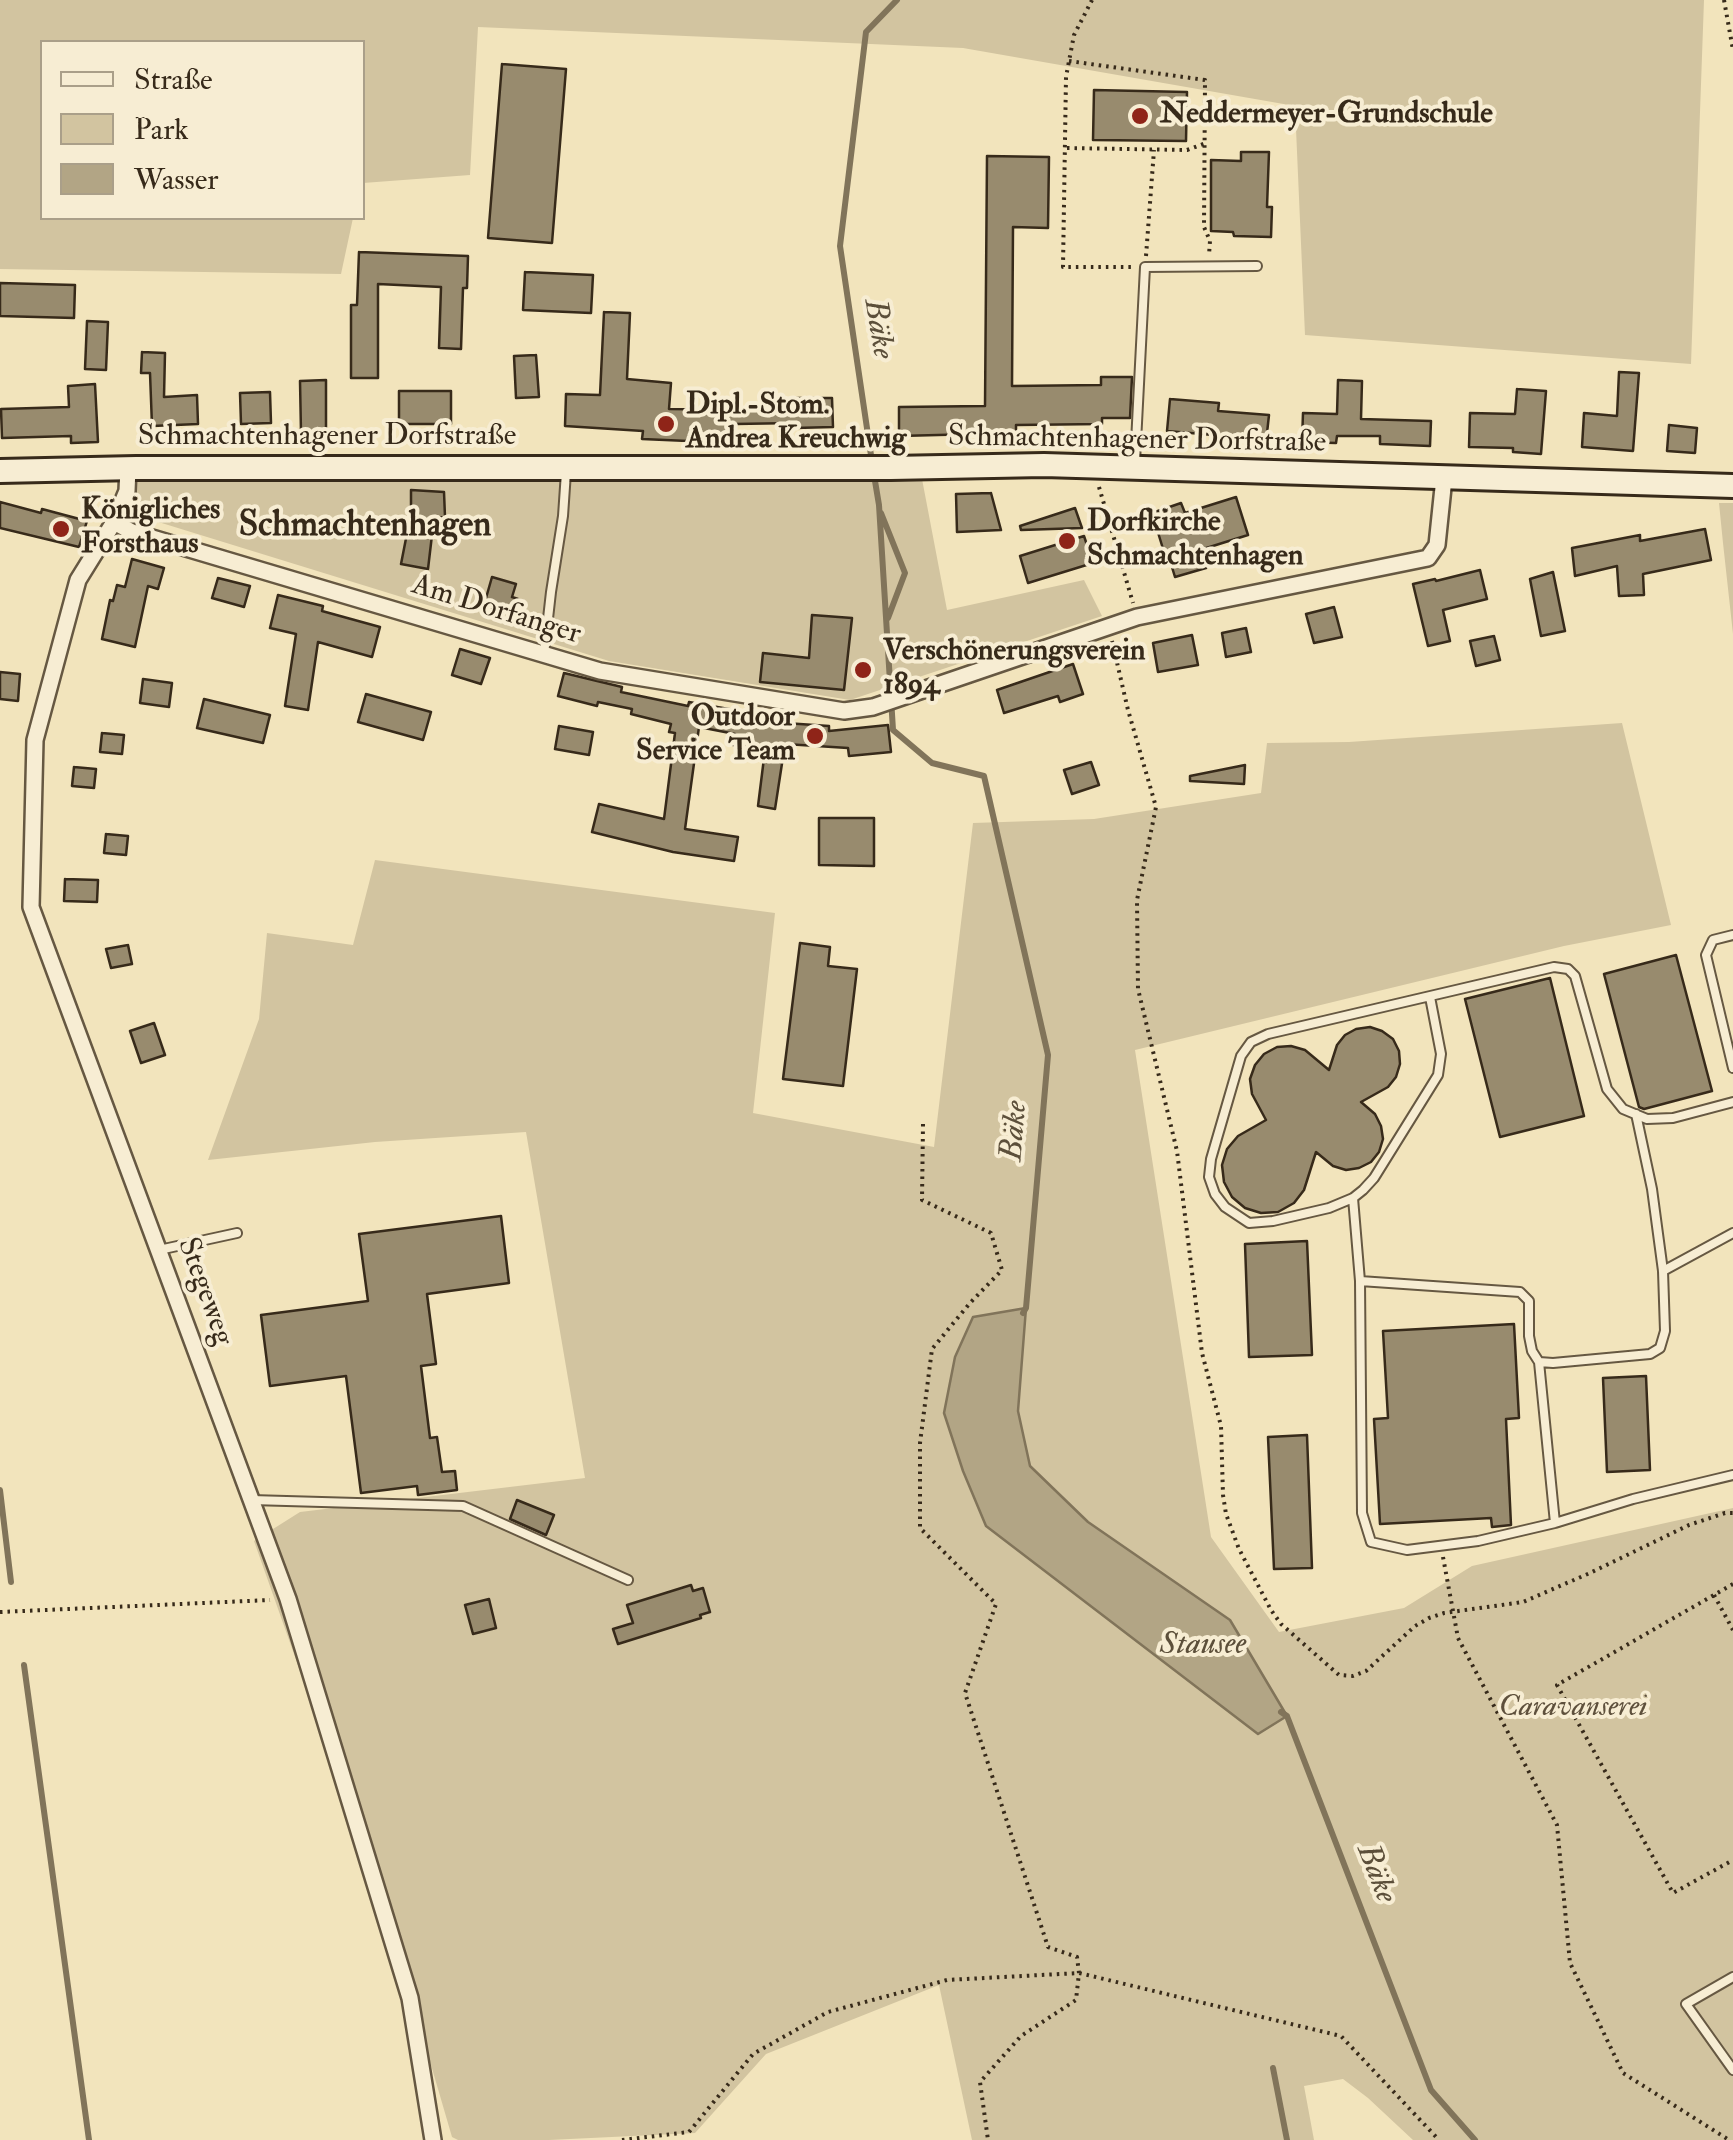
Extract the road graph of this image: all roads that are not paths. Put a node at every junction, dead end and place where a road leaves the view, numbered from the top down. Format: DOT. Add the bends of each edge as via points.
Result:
graph roads {
  1 [pos="1257,266"];
  2 [pos="1135,467"];
  3 [pos="128,468"];
  4 [pos="567,468"];
  5 [pos="0,470"];
  6 [pos="1444,478"];
  7 [pos="1733,486"];
  8 [pos="114,522"];
  9 [pos="544,654"];
  10 [pos="1733,936"];
  11 [pos="1430,997"];
  12 [pos="1733,1068"];
  13 [pos="1733,1102"];
  14 [pos="1636,1114"];
  15 [pos="1353,1198"];
  16 [pos="237,1233"];
  17 [pos="1733,1233"];
  18 [pos="159,1250"];
  19 [pos="1663,1272"];
  20 [pos="1360,1281"];
  21 [pos="1539,1362"];
  22 [pos="1733,1476"];
  23 [pos="252,1500"];
  24 [pos="1555,1524"];
  25 [pos="628,1580"];
  26 [pos="1733,1977"];
  27 [pos="1733,2070"];
  28 [pos="433,2140"];
  1 -- 2 [label="lane" via="1145,267"];
  2 -- 4 [label="main road, Schmachtenhagener Dorfstraße"];
  2 -- 6 [label="main road, Schmachtenhagener Dorfstraße"];
  3 -- 4 [label="main road, Schmachtenhagener Dorfstraße"];
  3 -- 5 [label="main road, Schmachtenhagener Dorfstraße"];
  3 -- 8 [label="street, Stegeweg" via="128,490"];
  4 -- 9 [label="lane"];
  6 -- 7 [label="main road, Schmachtenhagener Dorfstraße"];
  6 -- 9 [label="street, Am Dorfanger" via="1437,545 1428,558 1138,617 872,707 844,711 769,699 600,671"];
  8 -- 9 [label="street, Am Dorfanger"];
  8 -- 18 [label="street, Stegeweg" via="78,580 35,740 31,907"];
  10 -- 12 [label="lane" via="1714,940 1706,954"];
  11 -- 14 [label="lane" via="1568,968 1606,1089"];
  11 -- 15 [label="lane" via="1441,1054 1438,1075 1374,1178"];
  11 -- 15 [label="lane" via="1268,1034 1250,1042 1241,1056 1211,1159 1210,1177 1224,1208 1248,1223 1261,1222"];
  13 -- 14 [label="lane" via="1673,1118"];
  14 -- 19 [label="lane"];
  15 -- 20 [label="lane"];
  16 -- 18 [label="lane"];
  17 -- 19 [label="lane"];
  18 -- 23 [label="street, Stegeweg"];
  19 -- 21 [label="lane" via="1660,1348 1633,1358"];
  20 -- 21 [label="lane" via="1520,1292 1529,1301 1532,1351"];
  20 -- 24 [label="lane" via="1362,1513 1371,1542 1407,1550"];
  21 -- 24 [label="lane"];
  22 -- 24 [label="lane"];
  23 -- 25 [label="lane" via="462,1506"];
  23 -- 28 [label="street, Stegeweg" via="410,1998"];
  26 -- 27 [label="lane" via="1686,2004"];
}
